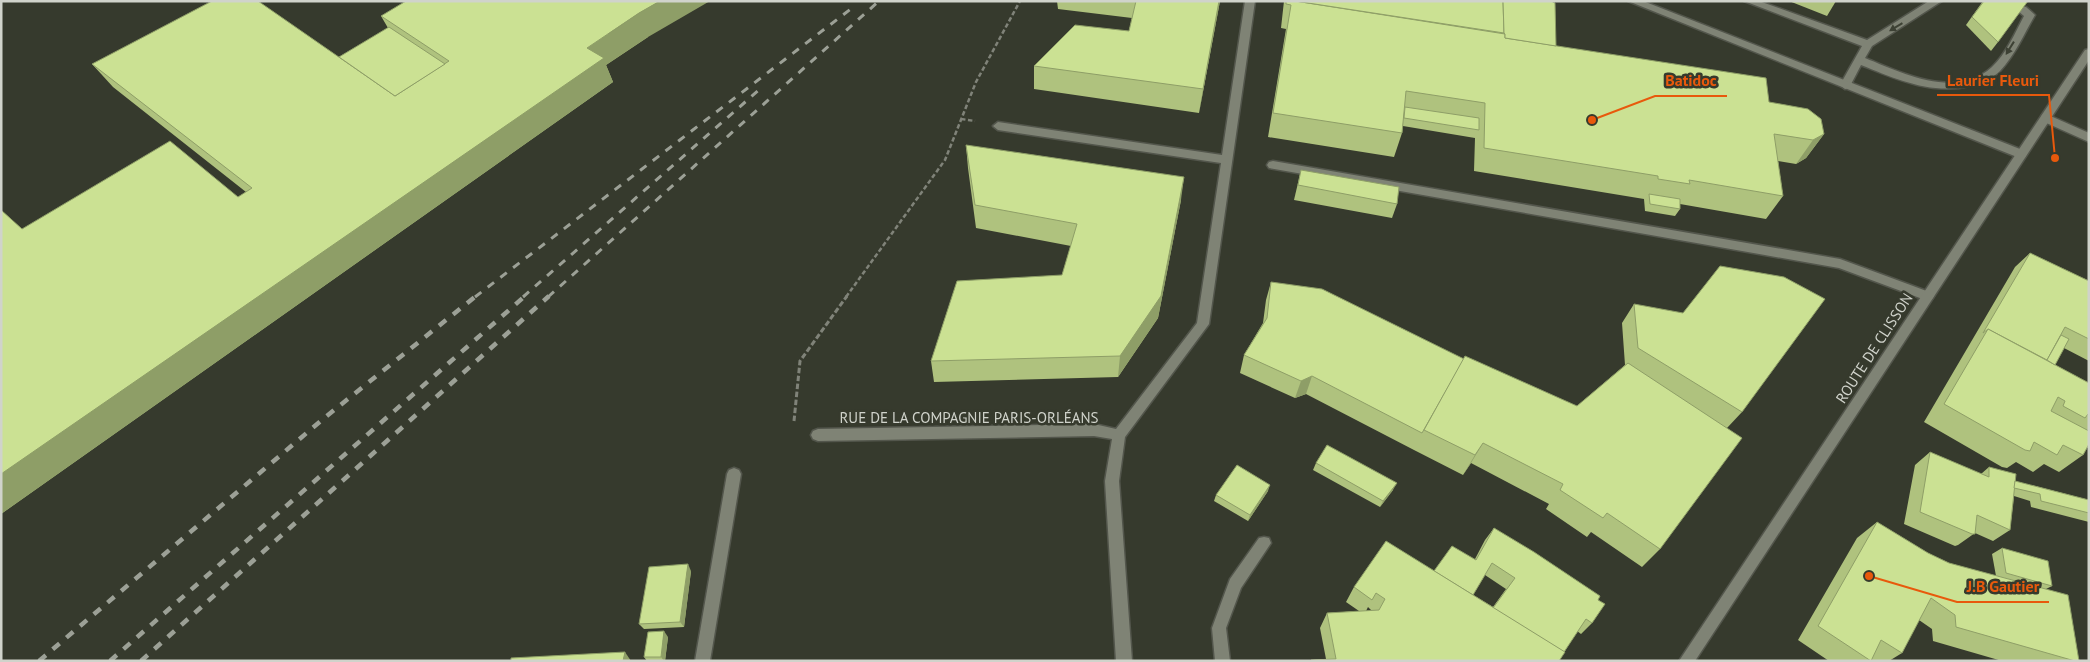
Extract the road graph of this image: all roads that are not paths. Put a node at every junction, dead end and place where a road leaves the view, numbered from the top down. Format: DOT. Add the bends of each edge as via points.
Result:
graph roads {
  1 [pos="1250,1"];
  2 [pos="1633,1"];
  3 [pos="1750,1"];
  4 [pos="1937,1"];
  5 [pos="2022,8"];
  6 [pos="1868,44"];
  7 [pos="2089,52"];
  8 [pos="1859,60"];
  9 [pos="1845,84"];
  10 [pos="2046,118"];
  11 [pos="998,126"];
  12 [pos="2089,138"];
  13 [pos="2021,154"];
  14 [pos="1226,160"];
  15 [pos="1273,165"];
  16 [pos="1928,296"];
  17 [pos="818,435"];
  18 [pos="1119,435"];
  19 [pos="734,474"];
  20 [pos="1264,543"];
  21 [pos="702,661"];
  22 [pos="1124,661"];
  23 [pos="1223,661"];
  24 [pos="1686,661"];
  1 -- 14 [label="street, RUE DE LA COMPAGNIE PARIS-ORLÉANS"];
  2 -- 9 [label="street"];
  3 -- 6 [label="street"];
  4 -- 6 [label="street, one-way"];
  5 -- 8 [label="street, one-way" via="2030,15 1998,67 1986,77 1961,86 1914,82"];
  6 -- 8 [label="street"];
  7 -- 10 [label="street, ROUTE DE CLISSON"];
  8 -- 9 [label="street"];
  9 -- 13 [label="street"];
  10 -- 12 [label="street"];
  10 -- 13 [label="street, ROUTE DE CLISSON"];
  11 -- 14 [label="street"];
  13 -- 16 [label="street, ROUTE DE CLISSON"];
  14 -- 18 [label="street, RUE DE LA COMPAGNIE PARIS-ORLÉANS" via="1203,324"];
  15 -- 16 [label="street" via="1840,264"];
  16 -- 24 [label="street, ROUTE DE CLISSON"];
  17 -- 18 [label="street, RUE DE LA COMPAGNIE PARIS-ORLÉANS" via="1094,430"];
  18 -- 22 [label="street, RUE DE LA COMPAGNIE PARIS-ORLÉANS" via="1112,481"];
  19 -- 21 [label="street"];
  20 -- 23 [label="street" via="1236,584 1219,628"];
}
